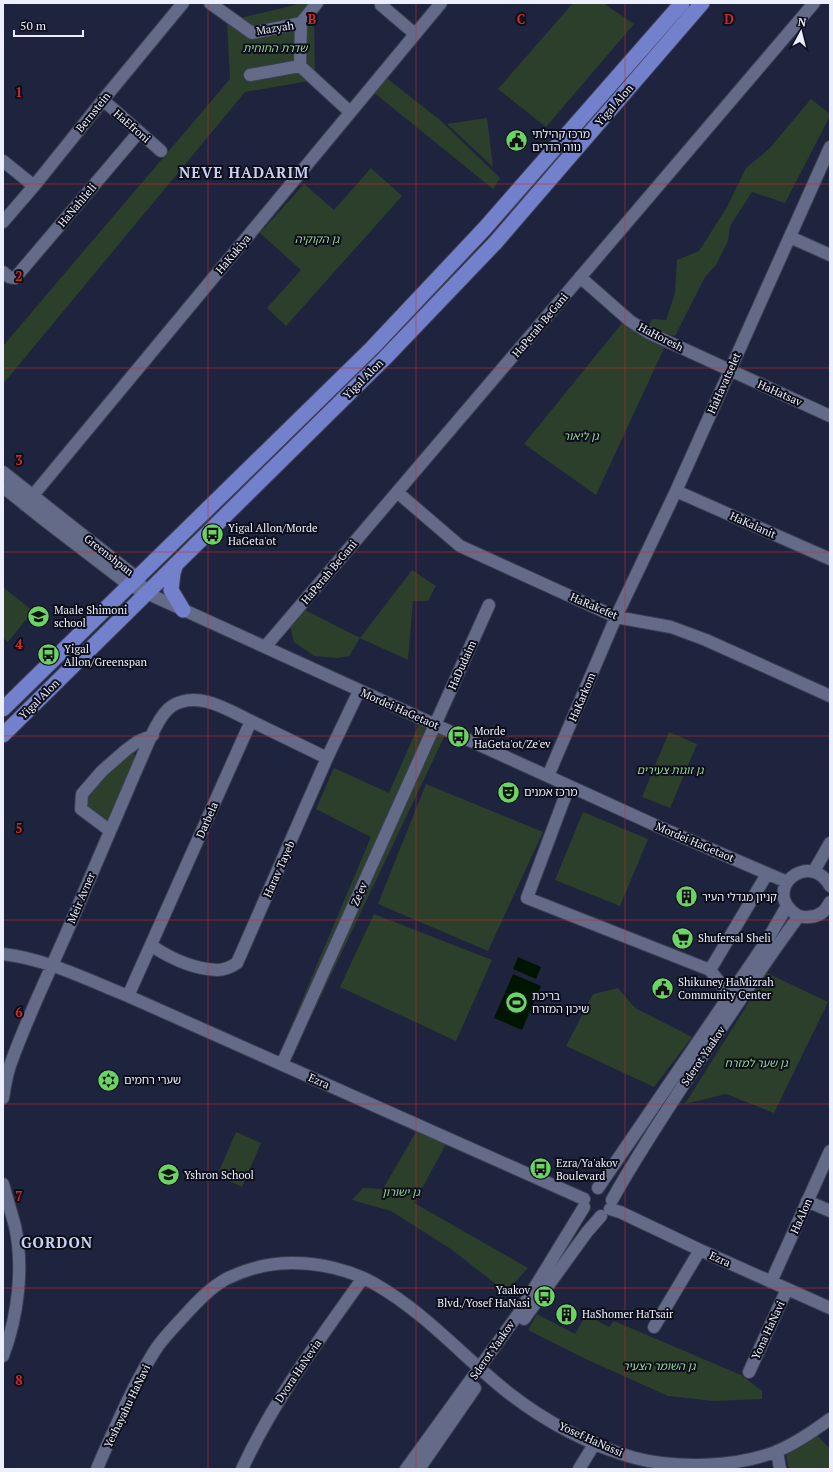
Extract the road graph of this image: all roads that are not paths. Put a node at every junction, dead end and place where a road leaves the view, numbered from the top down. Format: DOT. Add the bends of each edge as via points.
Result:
graph roads {
  1 [pos="184,3"];
  2 [pos="210,3"];
  3 [pos="317,3"];
  4 [pos="381,3"];
  5 [pos="440,3"];
  6 [pos="682,3"];
  7 [pos="702,3"];
  8 [pos="814,3"];
  9 [pos="301,24"];
  10 [pos="414,34"];
  11 [pos="300,66"];
  12 [pos="250,75"];
  13 [pos="103,100"];
  14 [pos="350,112"];
  15 [pos="139,132"];
  16 [pos="830,147"];
  17 [pos="161,151"];
  18 [pos="3,161"];
  19 [pos="34,186"];
  20 [pos="3,222"];
  21 [pos="790,237"];
  22 [pos="830,255"];
  23 [pos="3,272"];
  24 [pos="580,278"];
  25 [pos="730,371"];
  26 [pos="830,416"];
  27 [pos="3,472"];
  28 [pos="3,487"];
  29 [pos="676,491"];
  30 [pos="398,492"];
  31 [pos="28,500"];
  32 [pos="830,559"];
  33 [pos="176,564"];
  34 [pos="133,581"];
  35 [pos="146,593"];
  36 [pos="489,605"];
  37 [pos="183,610"];
  38 [pos="616,617"];
  39 [pos="265,647"];
  40 [pos="359,690"];
  41 [pos="830,696"];
  42 [pos="3,709"];
  43 [pos="251,721"];
  44 [pos="435,725"];
  45 [pos="152,734"];
  46 [pos="3,735"];
  47 [pos="327,758"];
  48 [pos="548,776"];
  49 [pos="570,786"];
  50 [pos="110,830"];
  51 [pos="830,843"];
  52 [pos="814,871"];
  53 [pos="767,874"];
  54 [pos="829,879"];
  55 [pos="787,882"];
  56 [pos="830,902"];
  57 [pos="787,906"];
  58 [pos="799,916"];
  59 [pos="152,946"];
  60 [pos="3,954"];
  61 [pos="52,966"];
  62 [pos="710,970"];
  63 [pos="128,996"];
  64 [pos="730,996"];
  65 [pos="282,1064"];
  66 [pos="3,1098"];
  67 [pos="830,1151"];
  68 [pos="3,1184"];
  69 [pos="598,1188"];
  70 [pos="807,1201"];
  71 [pos="584,1203"];
  72 [pos="608,1208"];
  73 [pos="830,1211"];
  74 [pos="700,1250"];
  75 [pos="363,1278"];
  76 [pos="771,1282"];
  77 [pos="787,1289"];
  78 [pos="830,1308"];
  79 [pos="654,1328"];
  80 [pos="3,1356"];
  81 [pos="483,1371"];
  82 [pos="749,1372"];
  83 [pos="830,1419"];
  84 [pos="595,1444"];
  85 [pos="777,1451"];
  86 [pos="97,1469"];
  87 [pos="242,1469"];
  88 [pos="406,1469"];
  89 [pos="419,1469"];
  90 [pos="579,1469"];
  91 [pos="780,1469"];
  1 -- 13 [label="street, Bernstein"];
  2 -- 9 [label="street, Mazyah" via="252,32"];
  3 -- 9 [label="street"];
  4 -- 10 [label="street"];
  5 -- 10 [label="street, HaKukiya"];
  6 -- 34 [label="main road, Yigal Alon" via="485,228 372,348"];
  7 -- 33 [label="main road, Yigal Alon" via="496,242 384,358"];
  8 -- 24 [label="street, HaPerah BeGani"];
  9 -- 11 [label="street"];
  10 -- 14 [label="street, HaKukiya"];
  11 -- 12 [label="street"];
  11 -- 14 [label="street"];
  13 -- 15 [label="street, HaEfroni"];
  13 -- 19 [label="street, Bernstein"];
  14 -- 31 [label="street, HaKukiya"];
  15 -- 17 [label="street, HaEfroni"];
  15 -- 23 [label="street, HaNahlieli" via="15,278"];
  16 -- 21 [label="street, HaHavatselet"];
  18 -- 19 [label="street"];
  19 -- 20 [label="street, Bernstein"];
  21 -- 22 [label="street"];
  21 -- 25 [label="street, HaHavatselet"];
  24 -- 25 [label="street, HaHoresh" via="630,321 649,333"];
  24 -- 30 [label="street, HaPerah BeGani"];
  25 -- 26 [label="street, HaHatsav"];
  25 -- 29 [label="street, HaHavatselet"];
  27 -- 31 [label="street, Greenshpan"];
  28 -- 31 [label="street, Greenshpan"];
  29 -- 32 [label="street, HaKalanit"];
  29 -- 38 [label="street, HaHavatselet"];
  30 -- 38 [label="street, HaRakefet" via="460,546"];
  30 -- 39 [label="street, HaPerah BeGani"];
  31 -- 34 [label="street, Greenshpan"];
  33 -- 35 [label="main road, Yigal Alon"];
  33 -- 37 [label="main road" via="171,590"];
  34 -- 35 [label="street, Greenshpan"];
  34 -- 42 [label="main road, Yigal Alon"];
  35 -- 37 [label="street, Mordei HaGetaot"];
  35 -- 46 [label="main road, Yigal Alon"];
  36 -- 44 [label="street, HaDudaim"];
  37 -- 39 [label="street, Mordei HaGetaot"];
  38 -- 41 [label="street, HaRakefet" via="671,627 706,640"];
  38 -- 48 [label="street, HaKarkom"];
  39 -- 40 [label="street, Mordei HaGetaot"];
  40 -- 44 [label="street, Mordei HaGetaot"];
  40 -- 47 [label="street, Harav Tayeb"];
  43 -- 45 [label="street, Meir Avner" via="208,701 187,700 170,707"];
  43 -- 47 [label="street"];
  43 -- 59 [label="street, Darbela"];
  44 -- 48 [label="street, Mordei HaGetaot"];
  44 -- 65 [label="street, Ze'ev"];
  45 -- 50 [label="street, Meir Avner"];
  45 -- 50 [label="street, Meir Avner" via="115,759 82,794 81,809"];
  47 -- 59 [label="street, Harav Tayeb" via="237,963 218,970 201,968 164,954"];
  48 -- 49 [label="street, Mordei HaGetaot"];
  49 -- 53 [label="street, Mordei HaGetaot"];
  49 -- 62 [label="street" via="527,898"];
  50 -- 61 [label="street, Meir Avner"];
  51 -- 52 [label="street"];
  52 -- 54 [label="street"];
  52 -- 55 [label="street" via="799,872"];
  53 -- 55 [label="street, Mordei HaGetaot"];
  53 -- 62 [label="street"];
  55 -- 57 [label="street" via="784,894"];
  56 -- 58 [label="street" via="827,908 814,917"];
  57 -- 58 [label="street"];
  57 -- 64 [label="street, Sderot Yaakov"];
  58 -- 72 [label="street, Sderot Yaakov" via="681,1088 624,1177"];
  59 -- 63 [label="street, Darbela"];
  60 -- 61 [label="street, Ezra" via="28,958"];
  61 -- 63 [label="street, Ezra"];
  61 -- 66 [label="street, Meir Avner" via="11,1061"];
  62 -- 64 [label="street"];
  63 -- 65 [label="street, Ezra"];
  64 -- 69 [label="street, Sderot Yaakov"];
  65 -- 71 [label="street, Ezra"];
  67 -- 70 [label="street, HaAlon"];
  68 -- 80 [label="street" via="15,1227 19,1266 11,1334"];
  69 -- 71 [label="street" via="588,1192"];
  69 -- 72 [label="street" via="607,1192"];
  70 -- 73 [label="street"];
  70 -- 76 [label="street, HaAlon"];
  71 -- 72 [label="street" via="589,1214 593,1216"];
  71 -- 81 [label="street, Sderot Yaakov"];
  72 -- 74 [label="street, Ezra"];
  72 -- 81 [label="street, Sderot Yaakov" via="587,1232"];
  74 -- 76 [label="street, Ezra"];
  74 -- 79 [label="street"];
  75 -- 81 [label="street, Yeshayahu HaNavi" via="416,1312"];
  75 -- 86 [label="street, Yeshayahu HaNavi" via="335,1268 308,1263 280,1263 254,1268 225,1280 199,1299 158,1345 140,1374"];
  75 -- 87 [label="street, Dvora HaNevia" via="286,1388"];
  76 -- 77 [label="street, Ezra"];
  77 -- 78 [label="street, Ezra"];
  77 -- 82 [label="street, Yona HaNavi"];
  81 -- 84 [label="street, Yosef HaNassi" via="531,1410"];
  81 -- 88 [label="street, Sderot Yaakov"];
  81 -- 89 [label="street, Sderot Yaakov"];
  83 -- 85 [label="street, Yosef HaNassi"];
  84 -- 85 [label="street, Yosef HaNassi" via="634,1457 678,1464 734,1463"];
  84 -- 90 [label="street"];
  85 -- 91 [label="street"];
}
